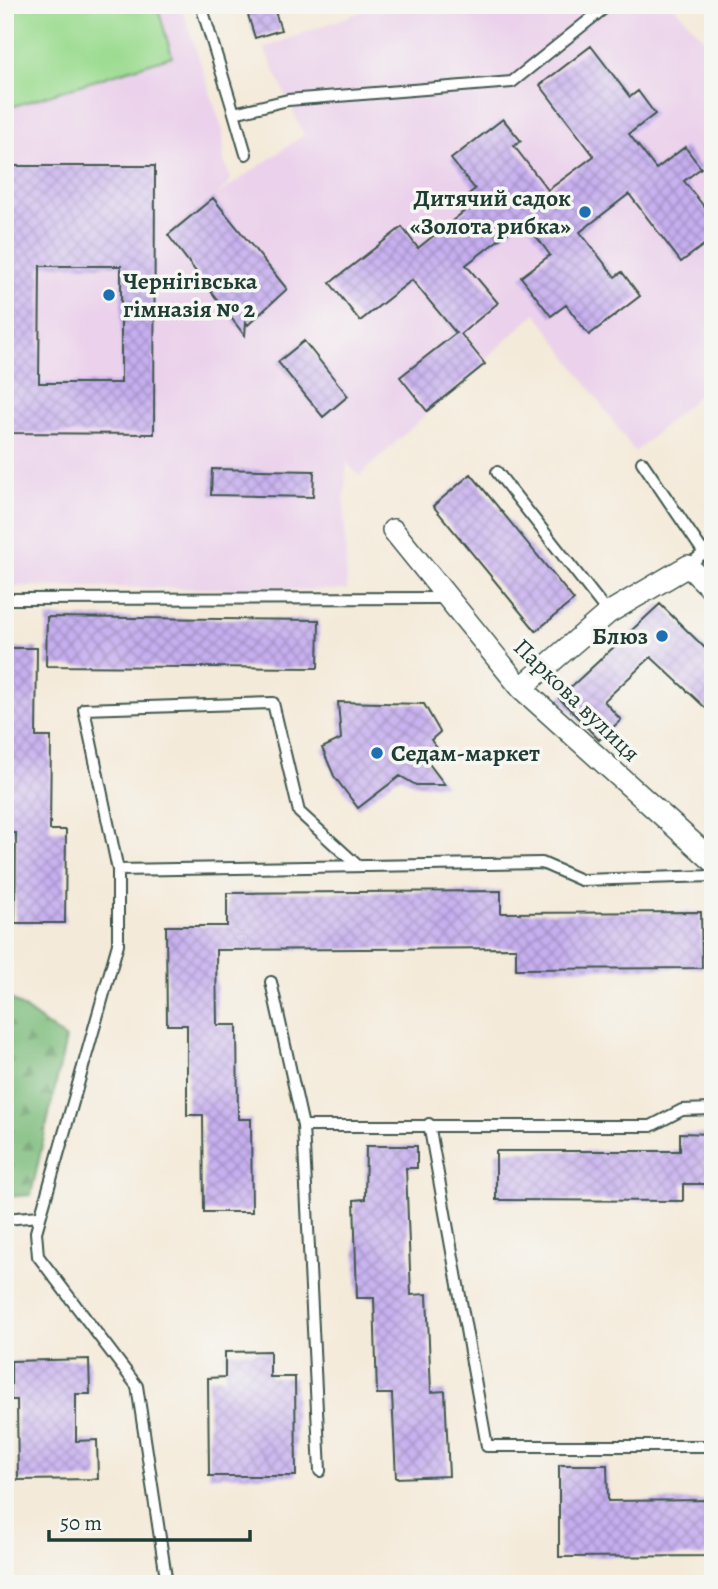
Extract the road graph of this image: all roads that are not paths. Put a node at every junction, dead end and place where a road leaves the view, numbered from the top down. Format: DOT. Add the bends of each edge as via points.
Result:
graph roads {
  1 [pos="201,5"];
  2 [pos="603,9"];
  3 [pos="234,113"];
  4 [pos="246,154"];
  5 [pos="642,462"];
  6 [pos="496,472"];
  7 [pos="393,530"];
  8 [pos="702,554"];
  9 [pos="713,590"];
  10 [pos="445,598"];
  11 [pos="5,599"];
  12 [pos="608,613"];
  13 [pos="521,688"];
  14 [pos="713,861"];
  15 [pos="358,866"];
  16 [pos="118,870"];
  17 [pos="713,877"];
  18 [pos="271,982"];
  19 [pos="713,1109"];
  20 [pos="429,1124"];
  21 [pos="303,1126"];
  22 [pos="40,1216"];
  23 [pos="5,1219"];
  24 [pos="713,1446"];
  25 [pos="320,1471"];
  26 [pos="167,1584"];
  1 -- 3 [label="lane"];
  2 -- 3 [label="lane" via="512,82 288,100"];
  3 -- 4 [label="lane"];
  5 -- 8 [label="lane"];
  6 -- 12 [label="lane"];
  7 -- 10 [label="street, Паркова вулиця"];
  8 -- 9 [label="street"];
  8 -- 12 [label="street"];
  10 -- 11 [label="lane"];
  10 -- 13 [label="street, Паркова вулиця"];
  12 -- 13 [label="street"];
  13 -- 14 [label="street, Паркова вулиця"];
  15 -- 16 [label="lane"];
  15 -- 16 [label="lane" via="299,812 273,704 84,709"];
  15 -- 17 [label="lane" via="542,863 581,880"];
  16 -- 22 [label="lane" via="118,944"];
  18 -- 21 [label="lane"];
  19 -- 20 [label="lane" via="682,1110 651,1126"];
  20 -- 21 [label="lane"];
  20 -- 24 [label="lane" via="487,1446"];
  21 -- 25 [label="lane"];
  22 -- 23 [label="lane"];
  22 -- 26 [label="lane" via="38,1256 138,1386"];
}
